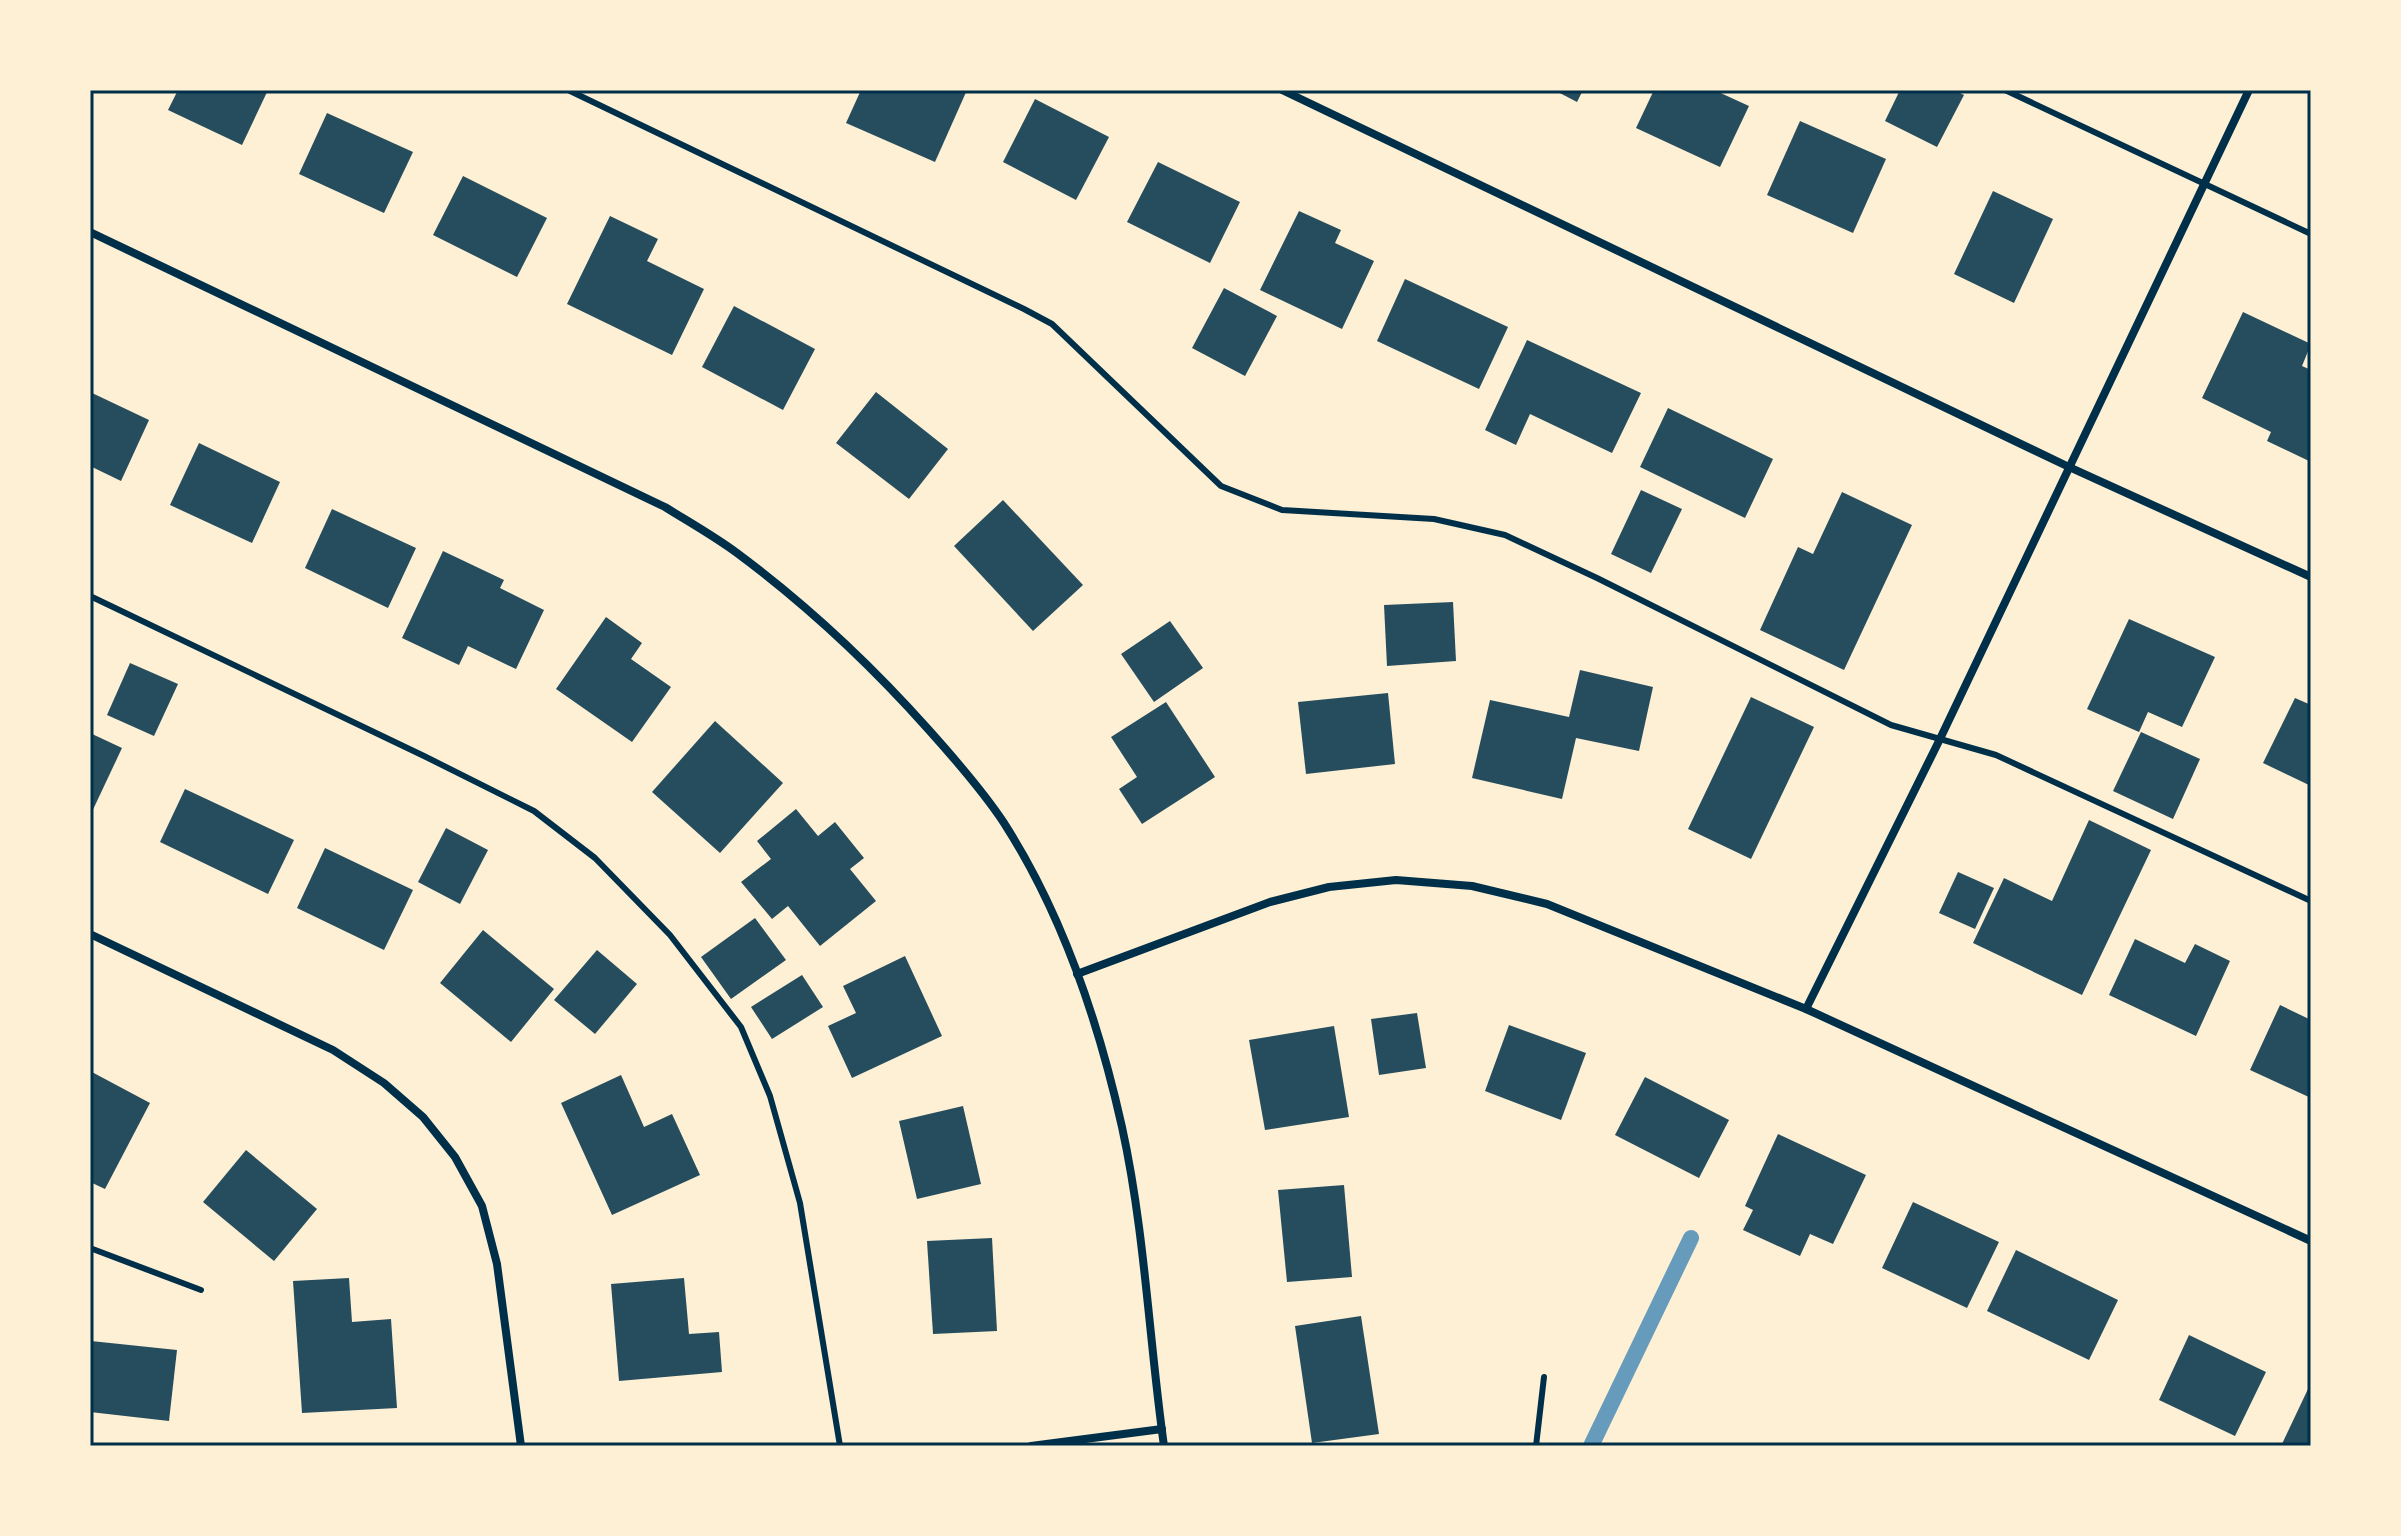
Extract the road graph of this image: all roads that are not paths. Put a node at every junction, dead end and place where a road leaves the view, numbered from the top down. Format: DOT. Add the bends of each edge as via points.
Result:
graph roads {
  1 [pos="568,90"];
  2 [pos="1282,90"];
  3 [pos="2005,90"];
  4 [pos="2249,90"];
  5 [pos="2204,184"];
  6 [pos="90,232"];
  7 [pos="2311,234"];
  8 [pos="2069,467"];
  9 [pos="2311,577"];
  10 [pos="90,596"];
  11 [pos="1939,741"];
  12 [pos="2311,901"];
  13 [pos="90,934"];
  14 [pos="1077,974"];
  15 [pos="1806,1009"];
  16 [pos="2311,1241"];
  17 [pos="90,1248"];
  18 [pos="201,1290"];
  19 [pos="1544,1377"];
  20 [pos="1162,1429"];
  21 [pos="521,1446"];
  22 [pos="840,1446"];
  23 [pos="1031,1446"];
  24 [pos="1164,1446"];
  25 [pos="1536,1446"];
  1 -- 11 [label="lane" via="1052,324 1221,486 1282,510 1434,519 1505,535 1891,725"];
  2 -- 8 [label="street"];
  3 -- 5 [label="lane"];
  4 -- 5 [label="street"];
  5 -- 7 [label="lane"];
  5 -- 8 [label="street"];
  6 -- 14 [label="street" via="665,507 735,551 820,619 945,749 1004,822 1046,898"];
  8 -- 9 [label="street"];
  8 -- 11 [label="street"];
  10 -- 22 [label="lane" via="534,811 595,858 670,935 741,1027 770,1096 800,1203"];
  11 -- 12 [label="lane" via="1996,755"];
  11 -- 15 [label="street"];
  13 -- 21 [label="street" via="333,1050 423,1117 455,1157 482,1206 497,1264"];
  14 -- 15 [label="street" via="1270,902 1329,887 1396,880 1472,886 1547,904"];
  14 -- 20 [label="street" via="1122,1128"];
  15 -- 16 [label="street"];
  17 -- 18 [label="lane"];
  19 -- 25 [label="lane"];
  20 -- 23 [label="street"];
  20 -- 24 [label="street"];
}
